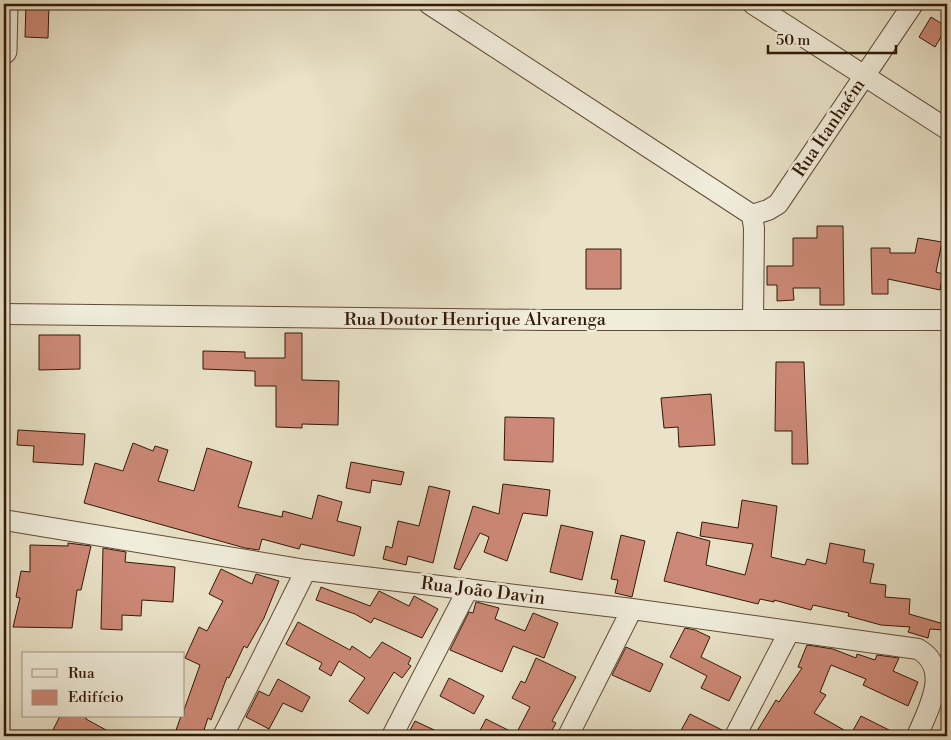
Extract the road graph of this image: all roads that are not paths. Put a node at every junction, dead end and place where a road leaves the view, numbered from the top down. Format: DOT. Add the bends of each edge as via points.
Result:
graph roads {
  1 [pos="5,4"];
  2 [pos="429,4"];
  3 [pos="753,4"];
  4 [pos="913,4"];
  5 [pos="4,51"];
  6 [pos="864,77"];
  7 [pos="947,129"];
  8 [pos="752,214"];
  9 [pos="4,314"];
  10 [pos="753,320"];
  11 [pos="947,320"];
  12 [pos="4,520"];
  13 [pos="306,570"];
  14 [pos="468,589"];
  15 [pos="632,609"];
  16 [pos="789,632"];
  17 [pos="222,736"];
  18 [pos="392,736"];
  19 [pos="568,736"];
  20 [pos="735,736"];
  21 [pos="917,736"];
  1 -- 5 [label="street"];
  2 -- 8 [label="street"];
  3 -- 6 [label="street"];
  4 -- 6 [label="street, Rua Itanhaém"];
  6 -- 7 [label="street"];
  6 -- 8 [label="street, Rua Itanhaém" via="778,204"];
  8 -- 10 [label="street"];
  9 -- 10 [label="street, Rua Doutor Henrique Alvarenga"];
  10 -- 11 [label="street, Rua Doutor Henrique Alvarenga"];
  12 -- 13 [label="street, Rua João Davin"];
  13 -- 14 [label="street, Rua João Davin"];
  13 -- 17 [label="street"];
  14 -- 15 [label="street, Rua João Davin"];
  14 -- 18 [label="street"];
  15 -- 16 [label="street, Rua João Davin"];
  15 -- 19 [label="street"];
  16 -- 20 [label="street"];
  16 -- 21 [label="street, Rua João Davin" via="918,649 936,660 939,683 936,696"];
}
